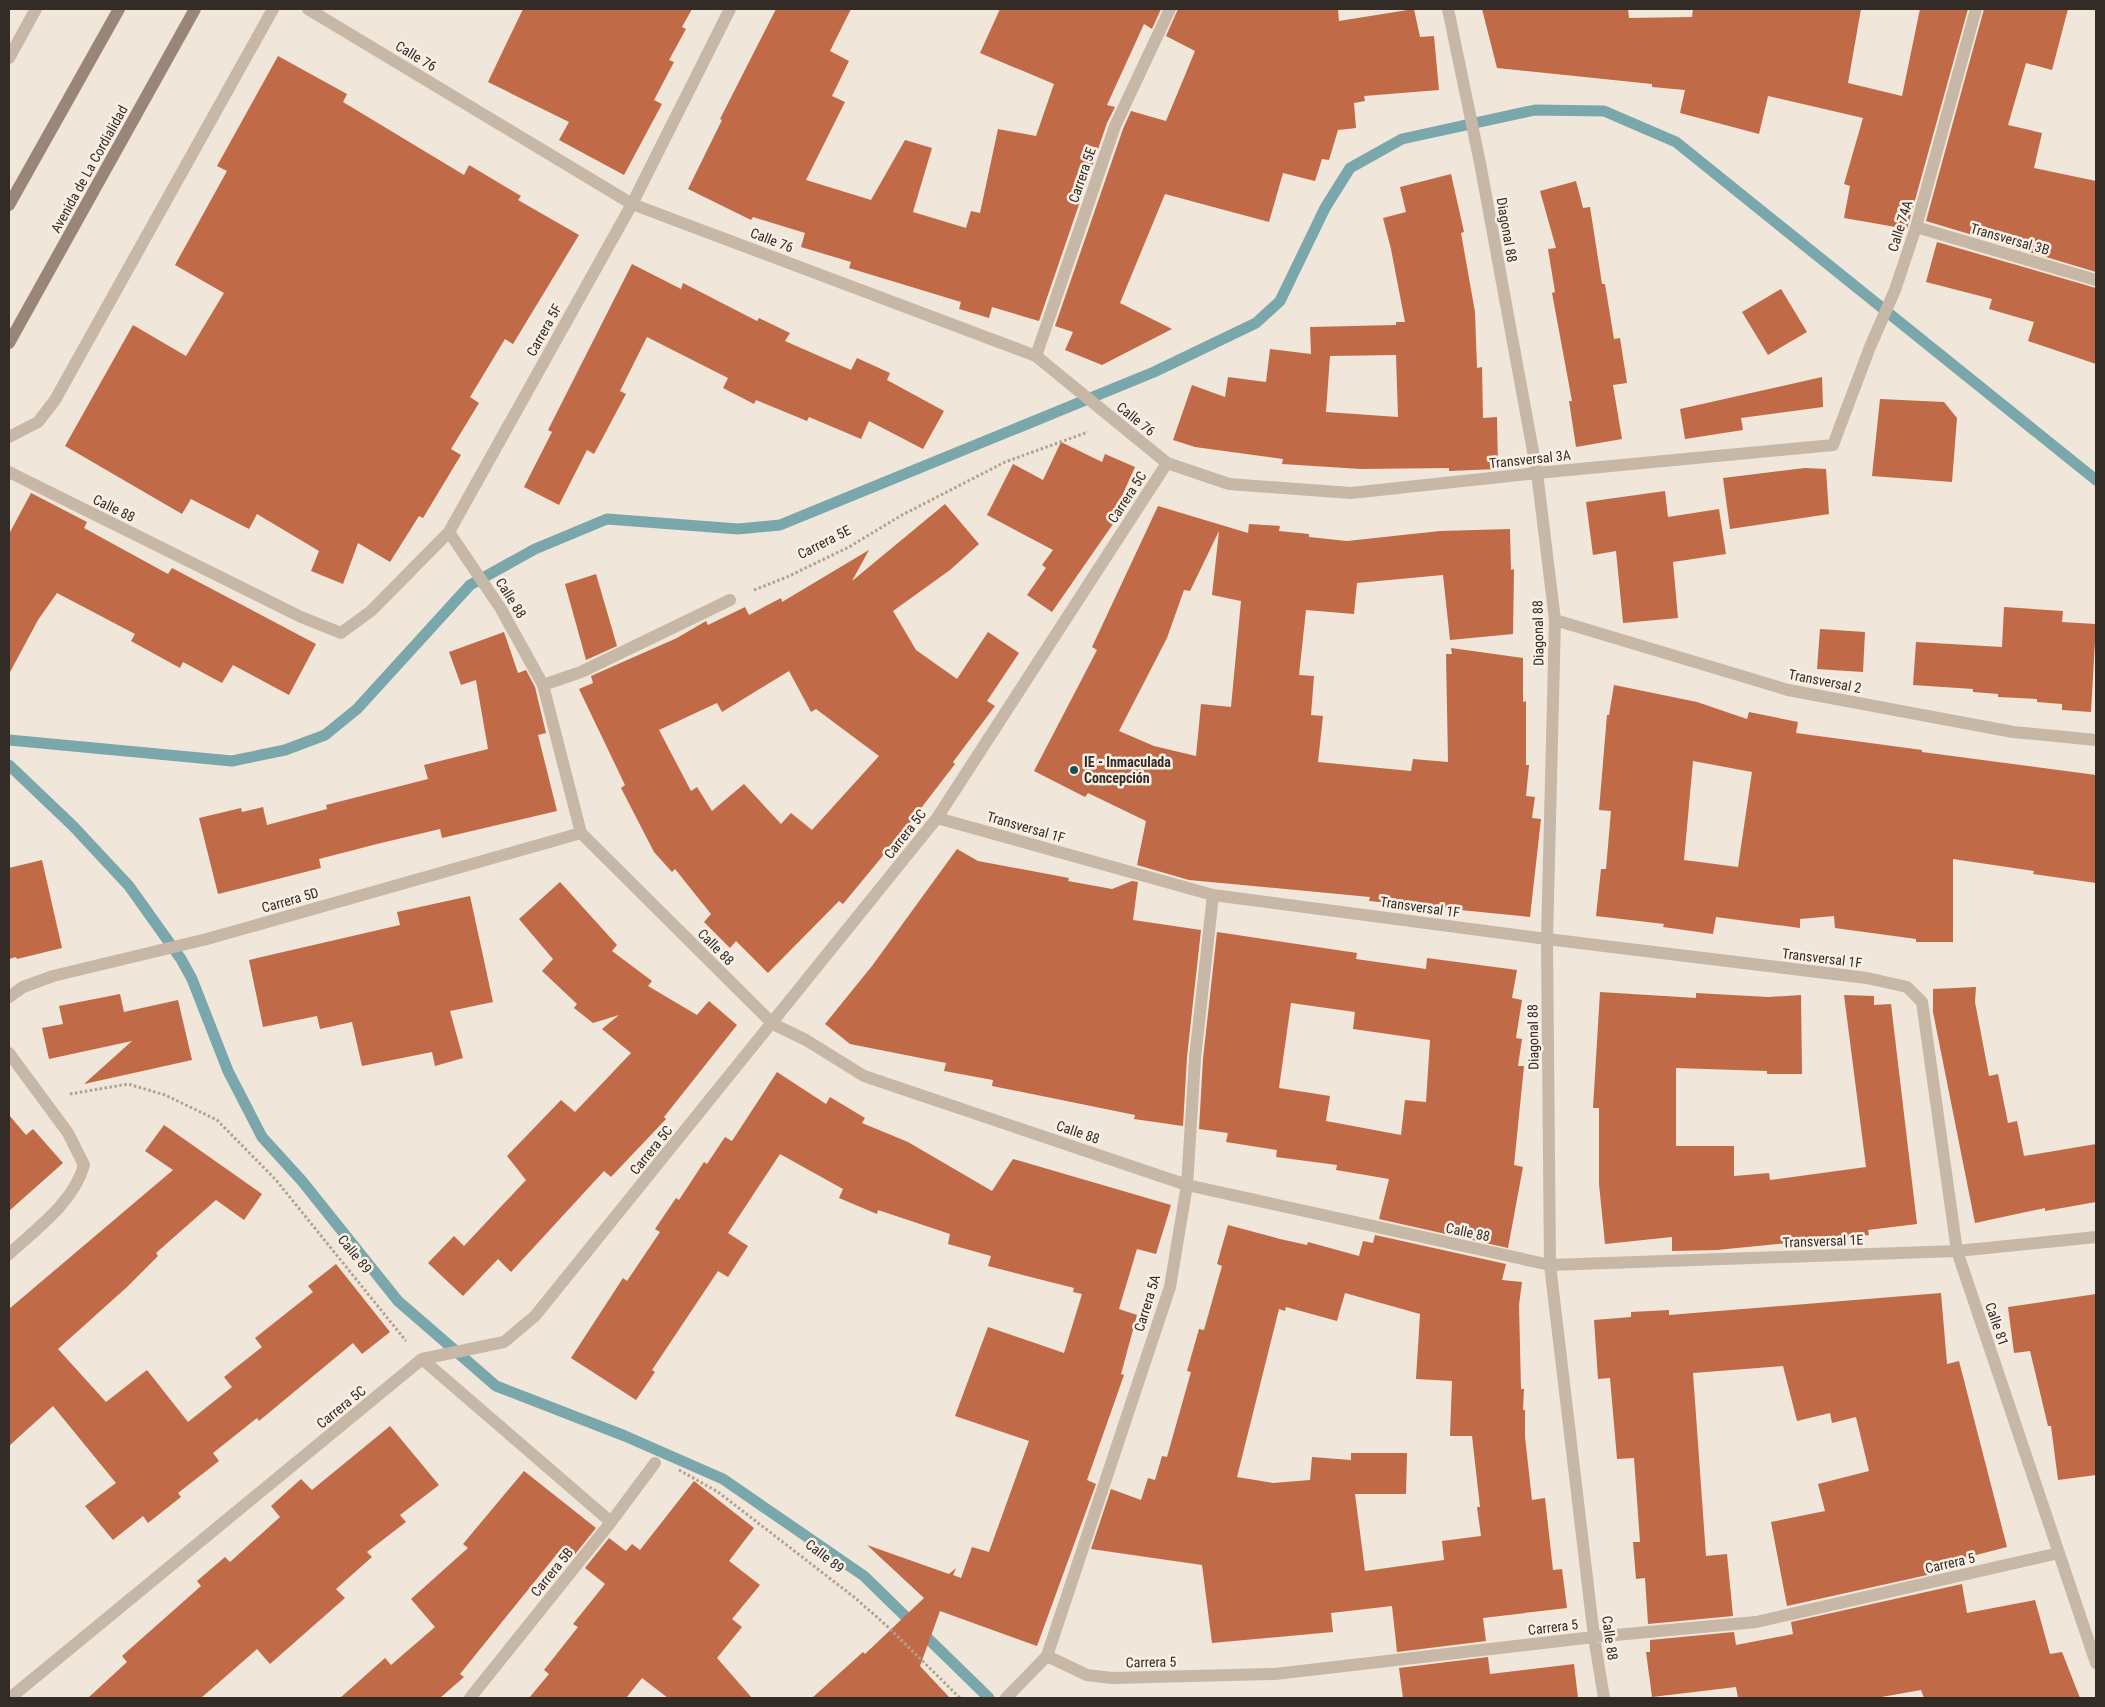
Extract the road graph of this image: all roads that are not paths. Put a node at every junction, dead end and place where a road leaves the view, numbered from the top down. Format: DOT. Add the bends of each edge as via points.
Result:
graph roads {
  1 [pos="36,9"];
  2 [pos="118,9"];
  3 [pos="195,9"];
  4 [pos="273,9"];
  5 [pos="308,9"];
  6 [pos="730,9"];
  7 [pos="1170,9"];
  8 [pos="1448,9"];
  9 [pos="1976,9"];
  10 [pos="9,58"];
  11 [pos="9,204"];
  12 [pos="632,204"];
  13 [pos="1916,227"];
  14 [pos="2096,280"];
  15 [pos="9,343"];
  16 [pos="1036,356"];
  17 [pos="9,436"];
  18 [pos="1833,445"];
  19 [pos="1167,463"];
  20 [pos="9,472"];
  21 [pos="1537,473"];
  22 [pos="1229,484"];
  23 [pos="449,532"];
  24 [pos="730,600"];
  25 [pos="1555,620"];
  26 [pos="341,633"];
  27 [pos="543,685"];
  28 [pos="2096,740"];
  29 [pos="937,818"];
  30 [pos="581,833"];
  31 [pos="1213,895"];
  32 [pos="1547,939"];
  33 [pos="1907,988"];
  34 [pos="9,997"];
  35 [pos="772,1024"];
  36 [pos="9,1053"];
  37 [pos="1187,1185"];
  38 [pos="2096,1237"];
  39 [pos="1957,1251"];
  40 [pos="9,1254"];
  41 [pos="1550,1265"];
  42 [pos="422,1360"];
  43 [pos="655,1462"];
  44 [pos="611,1522"];
  45 [pos="2059,1553"];
  46 [pos="1594,1637"];
  47 [pos="1047,1656"];
  48 [pos="2096,1664"];
  49 [pos="1009,1695"];
  50 [pos="10,1698"];
  51 [pos="470,1698"];
  52 [pos="1604,1698"];
  1 -- 10 [label="street"];
  2 -- 11 [label="main road"];
  3 -- 15 [label="main road, Avenida de La Cordialidad"];
  4 -- 17 [label="street" via="55,400 38,422"];
  5 -- 12 [label="street, Calle 76"];
  6 -- 12 [label="street, Carrera 5F"];
  7 -- 16 [label="street, Carrera 5E" via="1115,126"];
  8 -- 21 [label="street, Diagonal 88"];
  9 -- 13 [label="street, Calle 74A"];
  12 -- 16 [label="street, Calle 76"];
  12 -- 23 [label="street, Carrera 5F"];
  13 -- 14 [label="street, Transversal 3B"];
  13 -- 18 [label="street, Calle 74A" via="1895,290"];
  16 -- 19 [label="street, Calle 76"];
  18 -- 21 [label="street, Transversal 3A"];
  19 -- 22 [label="street, Calle 76"];
  19 -- 29 [label="street, Carrera 5C"];
  20 -- 26 [label="street, Calle 88" via="301,617"];
  21 -- 22 [label="street, Transversal 3A" via="1351,493"];
  21 -- 25 [label="street, Diagonal 88"];
  23 -- 26 [label="street, Carrera 5F" via="371,611"];
  23 -- 27 [label="street, Calle 88" via="501,609"];
  24 -- 27 [label="street" via="581,672"];
  25 -- 28 [label="street, Transversal 2" via="1788,690 2013,732"];
  25 -- 32 [label="street, Diagonal 88"];
  27 -- 30 [label="street, Calle 88"];
  29 -- 31 [label="street, Transversal 1F"];
  29 -- 35 [label="street, Carrera 5C"];
  30 -- 34 [label="street, Carrera 5D" via="208,939 52,976 23,987"];
  30 -- 35 [label="street, Calle 88"];
  31 -- 32 [label="street, Transversal 1F"];
  31 -- 37 [label="street, Carrera 5A" via="1195,1058"];
  32 -- 33 [label="street, Transversal 1F" via="1867,978"];
  32 -- 41 [label="street, Diagonal 88"];
  33 -- 39 [label="street, Calle 81" via="1922,1002"];
  35 -- 37 [label="street, Calle 88" via="806,1040 864,1076"];
  35 -- 42 [label="street, Carrera 5C" via="535,1316 504,1342"];
  36 -- 40 [label="street" via="68,1133 84,1165 81,1178 70,1194"];
  37 -- 41 [label="street, Calle 88"];
  37 -- 47 [label="street, Carrera 5A" via="1170,1287"];
  38 -- 39 [label="street, Transversal 1E"];
  39 -- 41 [label="street, Transversal 1E"];
  39 -- 45 [label="street, Calle 81"];
  41 -- 46 [label="street, Calle 88"];
  42 -- 44 [label="street"];
  42 -- 50 [label="street, Carrera 5C"];
  43 -- 44 [label="street, Carrera 5B"];
  44 -- 51 [label="street, Carrera 5B"];
  45 -- 46 [label="street, Carrera 5" via="1756,1622"];
  45 -- 48 [label="street, Calle 81"];
  46 -- 47 [label="street, Carrera 5" via="1275,1674 1112,1678 1087,1675"];
  46 -- 52 [label="street, Calle 88"];
  47 -- 49 [label="street, Carrera 5A"];
}
